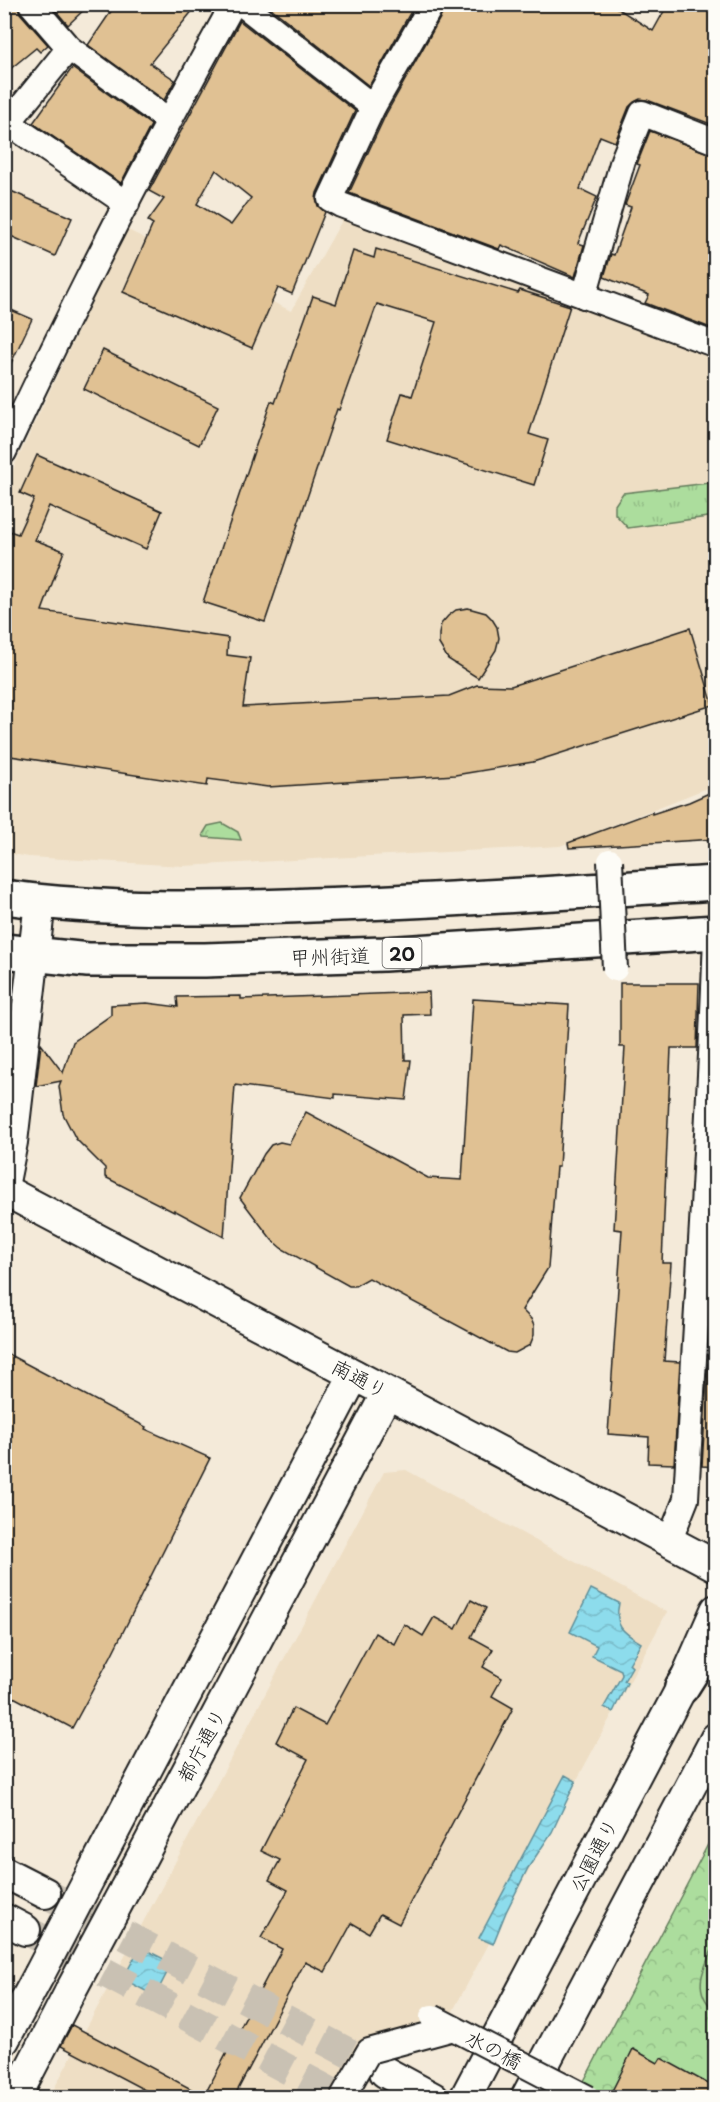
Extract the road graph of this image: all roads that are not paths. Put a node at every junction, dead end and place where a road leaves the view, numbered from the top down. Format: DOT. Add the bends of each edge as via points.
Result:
graph roads {
  1 [pos="31,4"];
  2 [pos="233,4"];
  3 [pos="242,4"];
  4 [pos="432,4"];
  5 [pos="69,48"];
  6 [pos="373,107"];
  7 [pos="168,120"];
  8 [pos="7,121"];
  9 [pos="716,142"];
  10 [pos="127,204"];
  11 [pos="584,296"];
  12 [pos="716,345"];
  13 [pos="4,452"];
  14 [pos="610,861"];
  15 [pos="716,883"];
  16 [pos="4,897"];
  17 [pos="40,902"];
  18 [pos="716,933"];
  19 [pos="14,950"];
  20 [pos="615,969"];
  21 [pos="710,1146"];
  22 [pos="4,1182"];
  23 [pos="4,1190"];
  24 [pos="354,1376"];
  25 [pos="387,1393"];
  26 [pos="669,1542"];
  27 [pos="707,1562"];
  28 [pos="716,1610"];
  29 [pos="716,1633"];
  30 [pos="682,1687"];
  31 [pos="716,1738"];
  32 [pos="4,1872"];
  33 [pos="45,1893"];
  34 [pos="432,2018"];
  35 [pos="454,2028"];
  36 [pos="4,2040"];
  37 [pos="385,2072"];
  38 [pos="15,2097"];
  39 [pos="342,2097"];
  40 [pos="433,2097"];
  41 [pos="465,2097"];
  42 [pos="526,2097"];
  43 [pos="588,2097"];
  1 -- 5 [label="street"];
  2 -- 7 [label="street"];
  3 -- 6 [label="street"];
  4 -- 6 [label="street"];
  5 -- 7 [label="street"];
  5 -- 8 [label="street"];
  6 -- 11 [label="street" via="330,199"];
  7 -- 10 [label="street"];
  8 -- 10 [label="street"];
  9 -- 11 [label="street" via="642,113 623,160"];
  10 -- 13 [label="street"];
  11 -- 12 [label="street"];
  14 -- 20 [label="street, bridge"];
  15 -- 17 [label="highway" via="377,903 195,909"];
  16 -- 17 [label="highway"];
  17 -- 19 [label="main road"];
  18 -- 19 [label="highway, 甲州街道 / 20" via="384,954 205,960 88,960"];
  18 -- 21 [label="street"];
  19 -- 22 [label="main road" via="12,1142"];
  21 -- 26 [label="street" via="686,1499"];
  23 -- 24 [label="main road, 南通り"];
  24 -- 25 [label="main road, 南通り"];
  24 -- 36 [label="main road, 都庁通り, bridge"];
  25 -- 26 [label="main road, 南通り"];
  25 -- 38 [label="main road, 都庁通り, bridge"];
  26 -- 27 [label="main road, 南通り"];
  28 -- 30 [label="main road, 公園通り"];
  29 -- 30 [label="highway"];
  30 -- 41 [label="main road, 公園通り"];
  31 -- 42 [label="main road"];
  32 -- 33 [label="main road"];
  34 -- 35 [label="street, 水の橋, bridge"];
  35 -- 39 [label="street, bridge" via="369,2051"];
  35 -- 43 [label="street, 水の橋, bridge"];
  37 -- 40 [label="main road"];
}
